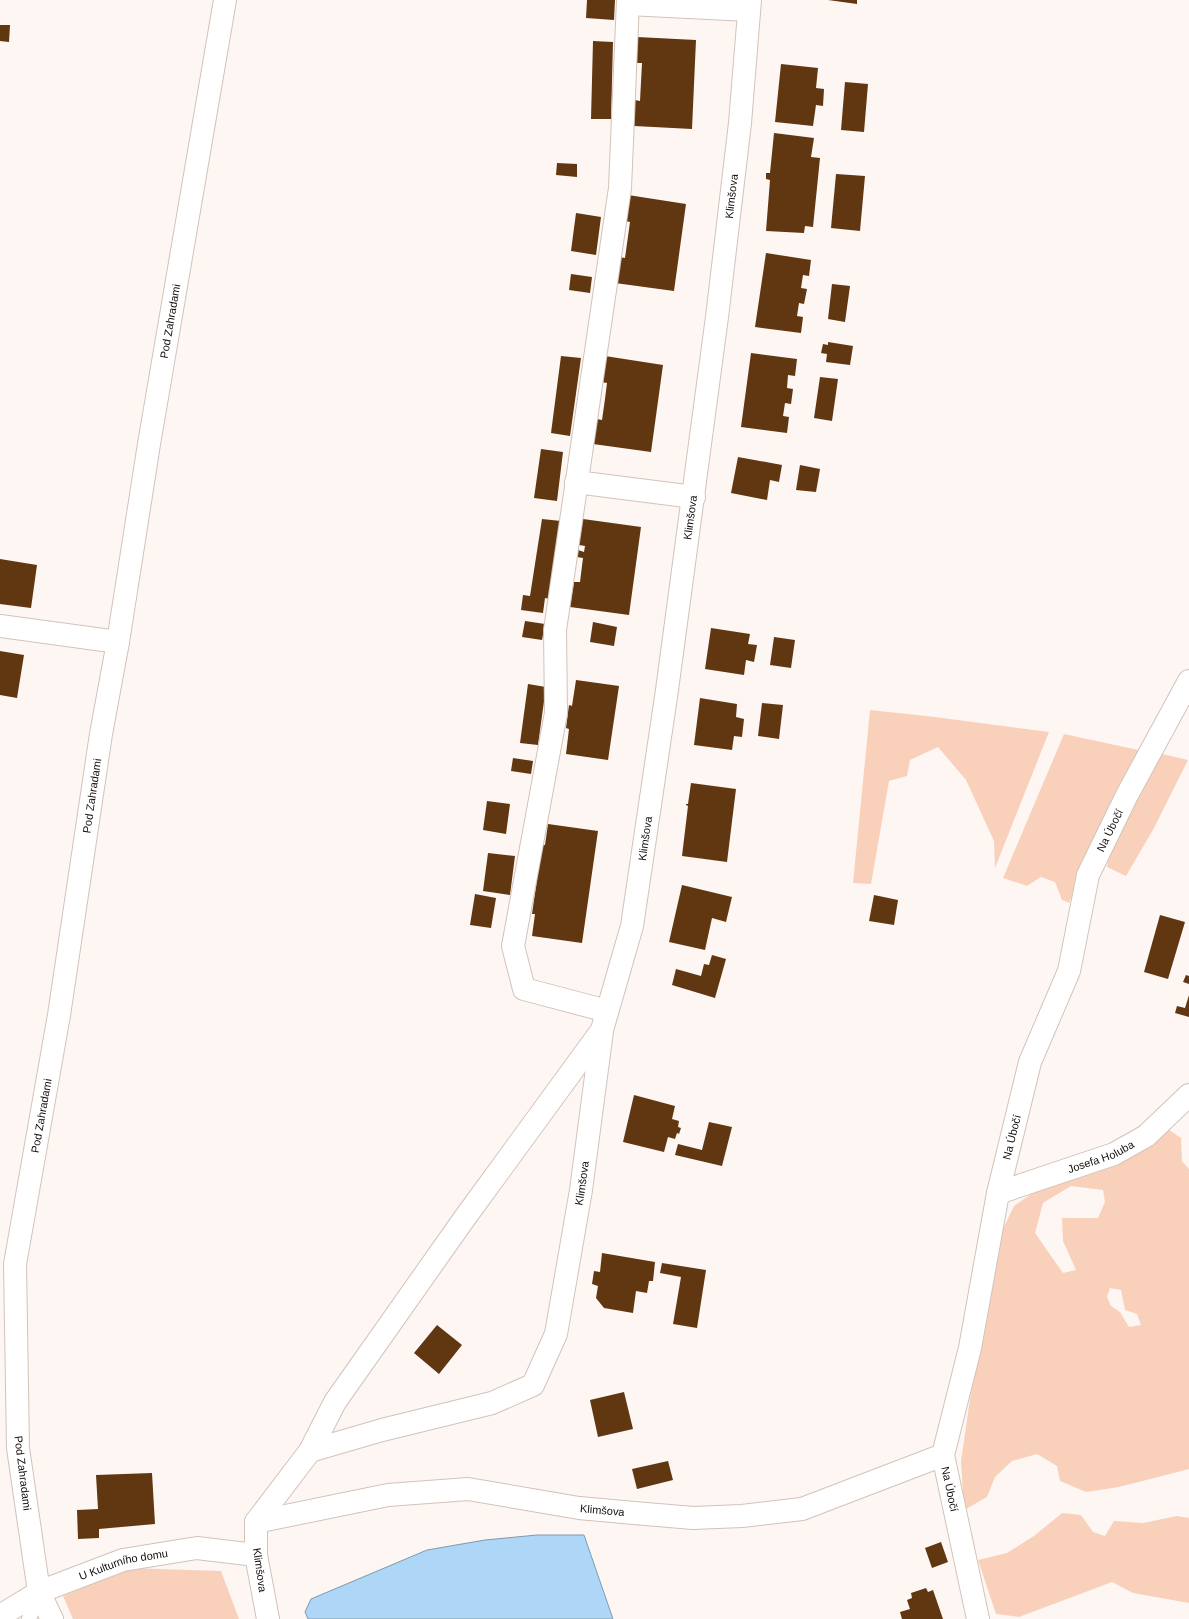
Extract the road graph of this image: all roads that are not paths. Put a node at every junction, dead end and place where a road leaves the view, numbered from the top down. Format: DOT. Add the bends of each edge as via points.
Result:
graph roads {
  1 [pos="225,0"];
  2 [pos="628,2"];
  3 [pos="750,5"];
  4 [pos="576,482"];
  5 [pos="694,497"];
  6 [pos="0,626"];
  7 [pos="118,642"];
  8 [pos="1189,681"];
  9 [pos="605,1021"];
  10 [pos="1189,1095"];
  11 [pos="998,1193"];
  12 [pos="310,1451"];
  13 [pos="943,1455"];
  14 [pos="256,1522"];
  15 [pos="256,1555"];
  16 [pos="40,1592"];
  17 [pos="0,1616"];
  18 [pos="29,1619"];
  19 [pos="52,1619"];
  20 [pos="268,1619"];
  21 [pos="978,1619"];
  1 -- 7 [label="street, Pod Zahradami"];
  2 -- 3 [label="street"];
  2 -- 4 [label="street" via="620,188"];
  3 -- 5 [label="street, Klimšova" via="740,124"];
  4 -- 5 [label="street"];
  4 -- 9 [label="street" via="556,630 556,714 513,946 524,989"];
  5 -- 9 [label="street, Klimšova" via="632,926"];
  6 -- 7 [label="street"];
  7 -- 16 [label="street, Pod Zahradami" via="101,734 59,1015 15,1264 18,1448"];
  8 -- 11 [label="street, Na Úbočí" via="1127,795 1088,875 1069,971 1030,1062"];
  9 -- 12 [label="street, Klimšova" via="335,1402"];
  9 -- 12 [label="street, Klimšova" via="581,1190 556,1334 533,1385 492,1403"];
  10 -- 11 [label="street, Josefa Holuba" via="1146,1136 1114,1154"];
  11 -- 13 [label="street, Na Úbočí" via="970,1348"];
  12 -- 14 [label="street, Klimšova"];
  13 -- 14 [label="street, Klimšova" via="802,1508 742,1516 693,1518 634,1514 579,1508 468,1489 388,1495"];
  13 -- 21 [label="street, Na Úbočí"];
  14 -- 15 [label="street, Klimšova"];
  15 -- 16 [label="street, U Kulturního domu" via="197,1548 123,1560"];
  15 -- 20 [label="street, Klimšova"];
  16 -- 17 [label="street, U Kulturního domu"];
  16 -- 18 [label="lane"];
  16 -- 19 [label="street, Pod Zahradami"];
}
